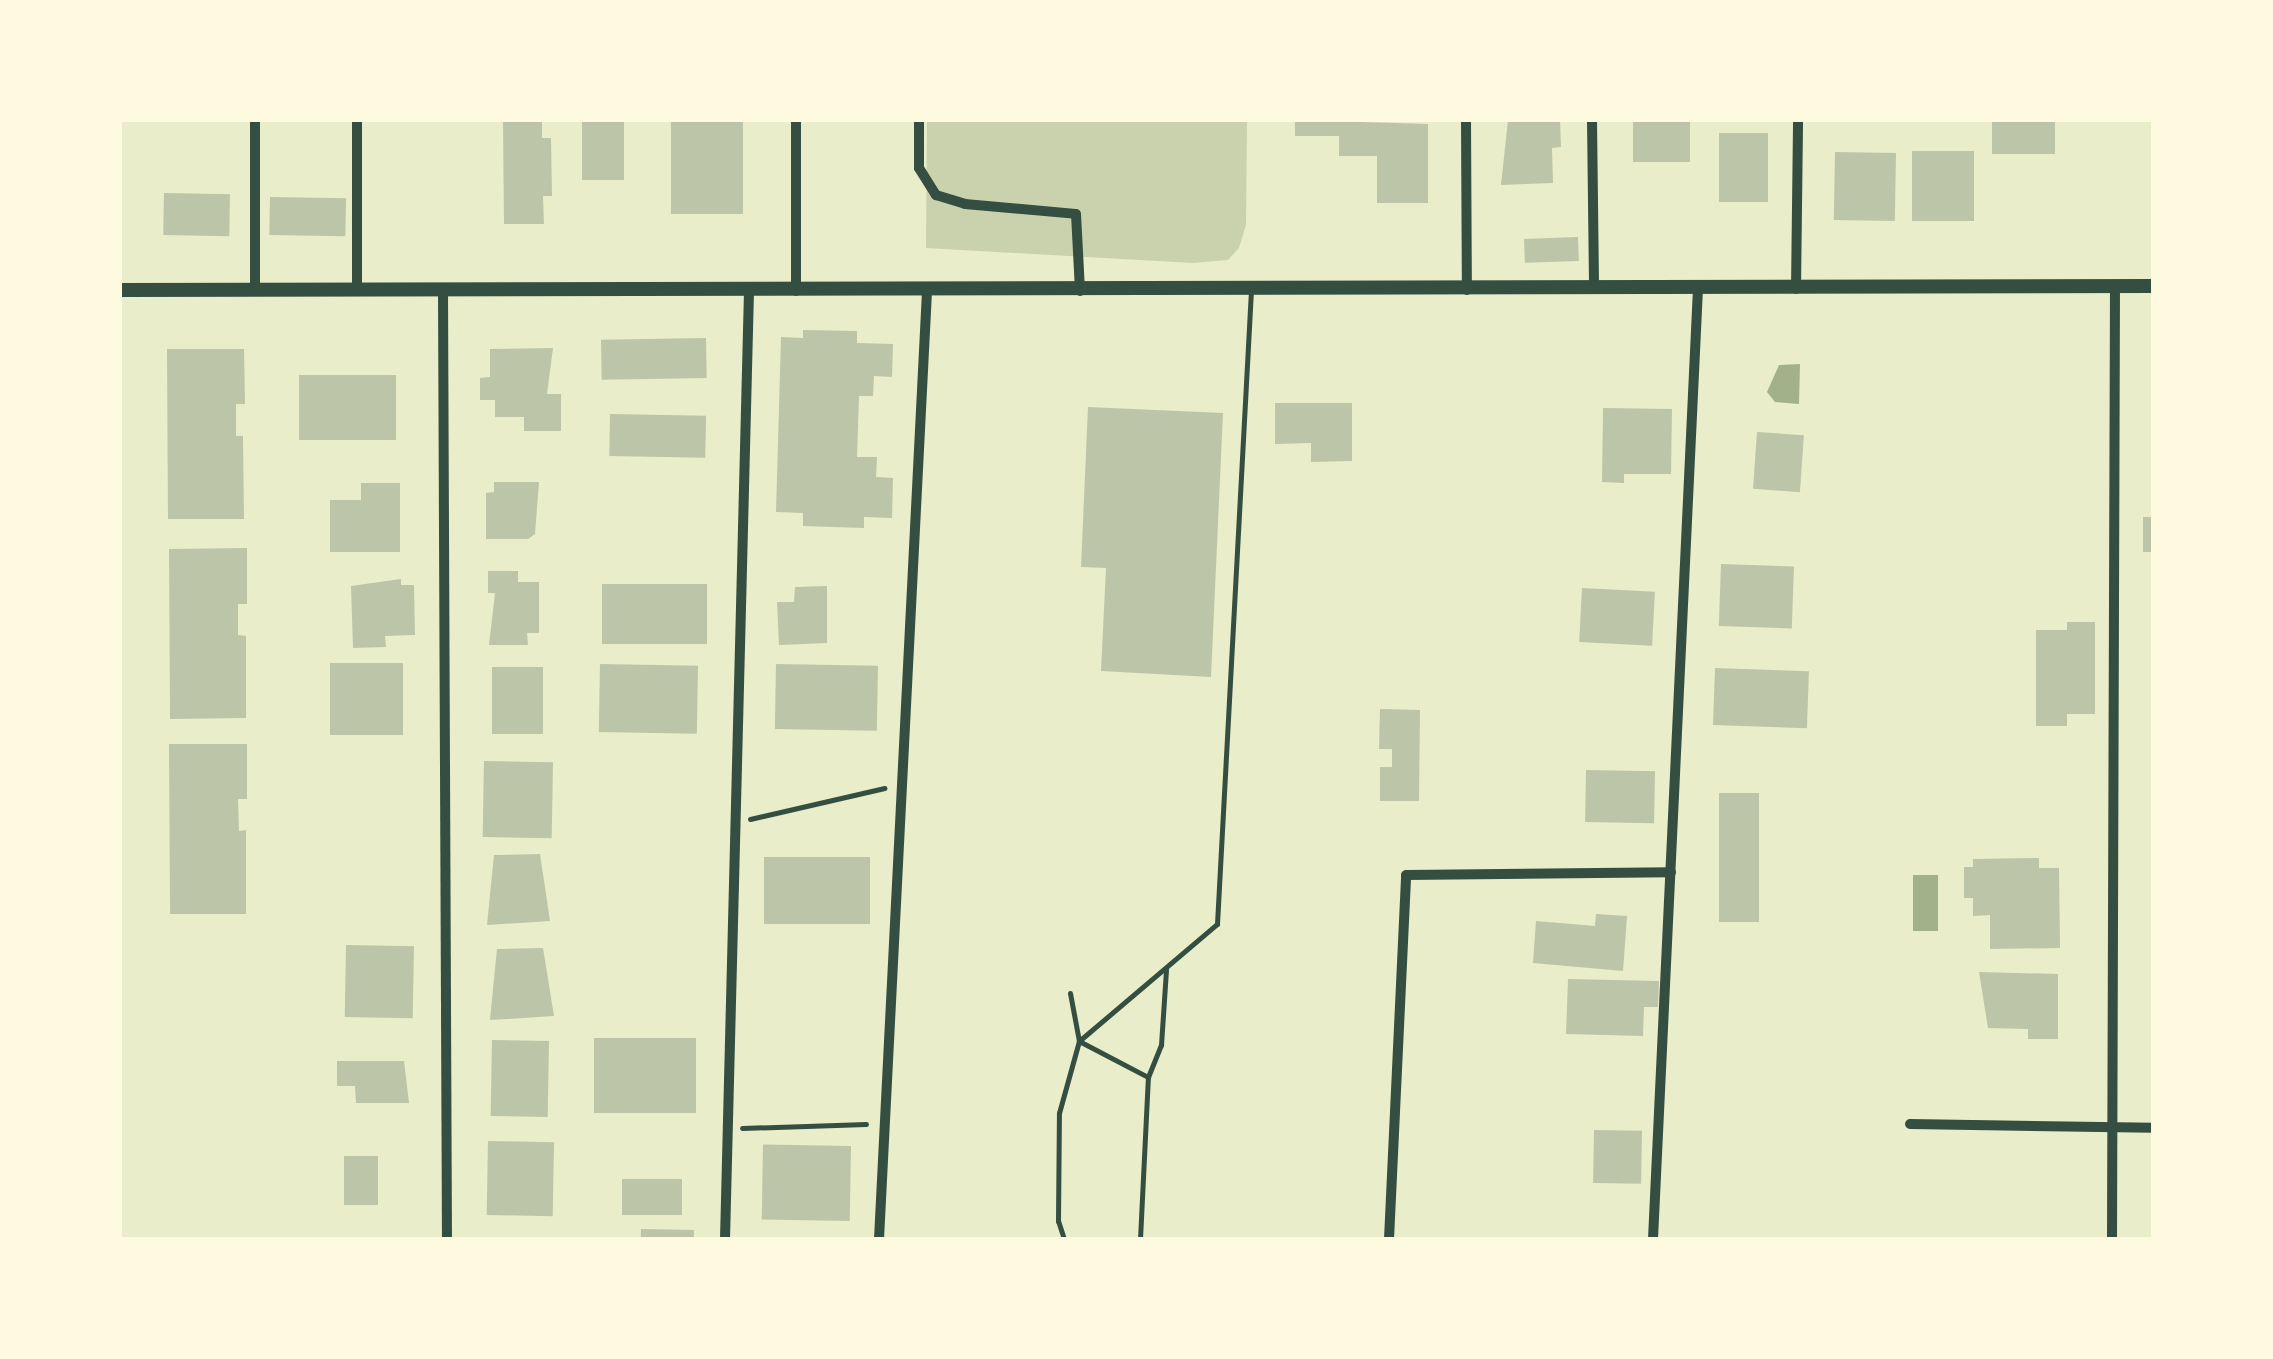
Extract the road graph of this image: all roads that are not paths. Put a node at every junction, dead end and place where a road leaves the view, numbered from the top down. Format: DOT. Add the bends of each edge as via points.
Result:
graph roads {
  1 [pos="255,120"];
  2 [pos="358,120"];
  3 [pos="796,120"];
  4 [pos="919,120"];
  5 [pos="1466,120"];
  6 [pos="1592,120"];
  7 [pos="1798,120"];
  8 [pos="2115,286"];
  9 [pos="2153,286"];
  10 [pos="1796,288"];
  11 [pos="1594,289"];
  12 [pos="1698,289"];
  13 [pos="120,290"];
  14 [pos="255,290"];
  15 [pos="357,290"];
  16 [pos="1467,290"];
  17 [pos="443,291"];
  18 [pos="749,291"];
  19 [pos="796,291"];
  20 [pos="927,291"];
  21 [pos="1080,291"];
  22 [pos="1251,291"];
  23 [pos="1671,872"];
  24 [pos="1166,969"];
  25 [pos="1070,993"];
  26 [pos="1078,1041"];
  27 [pos="1148,1077"];
  28 [pos="1910,1124"];
  29 [pos="2112,1128"];
  30 [pos="2153,1128"];
  31 [pos="447,1239"];
  32 [pos="725,1239"];
  33 [pos="878,1239"];
  34 [pos="1064,1239"];
  35 [pos="1140,1239"];
  36 [pos="1389,1239"];
  37 [pos="1653,1239"];
  38 [pos="2112,1239"];
  1 -- 14 [label="street"];
  2 -- 15 [label="street"];
  3 -- 19 [label="street"];
  4 -- 21 [label="street" via="918,168 936,195 964,204 1076,214"];
  5 -- 16 [label="street"];
  6 -- 11 [label="street"];
  7 -- 10 [label="street"];
  8 -- 9 [label="street"];
  8 -- 10 [label="street"];
  8 -- 29 [label="street"];
  10 -- 12 [label="street"];
  11 -- 12 [label="street"];
  11 -- 16 [label="street"];
  12 -- 23 [label="street"];
  13 -- 14 [label="street"];
  14 -- 15 [label="street"];
  15 -- 17 [label="street"];
  16 -- 22 [label="street"];
  17 -- 18 [label="street"];
  17 -- 31 [label="street"];
  18 -- 19 [label="street"];
  18 -- 32 [label="street"];
  19 -- 20 [label="street"];
  20 -- 21 [label="street"];
  20 -- 33 [label="street"];
  21 -- 22 [label="street"];
  22 -- 24 [label="lane" via="1218,915 1208,939"];
  23 -- 36 [label="street" via="1406,875"];
  23 -- 37 [label="street"];
  24 -- 26 [label="lane"];
  24 -- 27 [label="lane" via="1161,1045"];
  25 -- 26 [label="lane"];
  26 -- 27 [label="lane"];
  26 -- 34 [label="lane" via="1059,1113 1058,1221"];
  27 -- 35 [label="lane"];
  28 -- 29 [label="street"];
  29 -- 30 [label="street"];
  29 -- 38 [label="street"];
}
